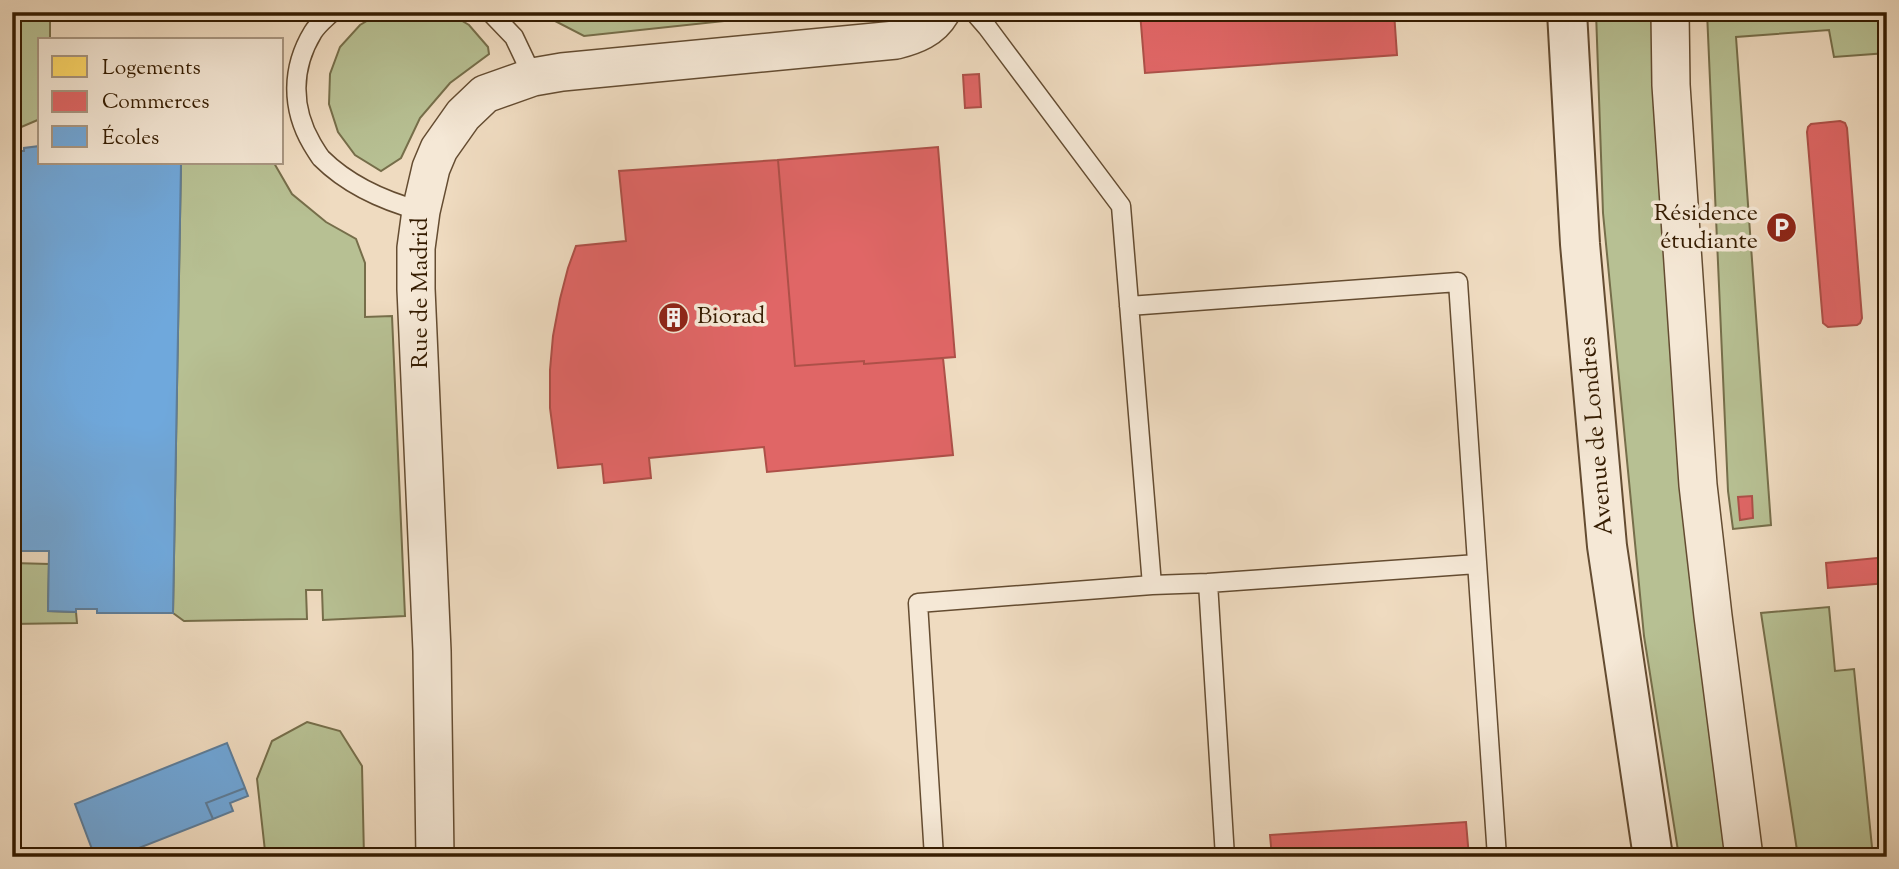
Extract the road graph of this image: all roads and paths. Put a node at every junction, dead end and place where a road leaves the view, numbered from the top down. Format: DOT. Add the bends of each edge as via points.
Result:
graph roads {
  1 [pos="332,12"];
  2 [pos="490,12"];
  3 [pos="941,12"];
  4 [pos="974,12"];
  5 [pos="1567,12"];
  6 [pos="1670,12"];
  7 [pos="533,77"];
  8 [pos="421,211"];
  9 [pos="1129,306"];
  10 [pos="1477,564"];
  11 [pos="1208,583"];
  12 [pos="1152,585"];
  13 [pos="435,857"];
  14 [pos="934,857"];
  15 [pos="1225,857"];
  16 [pos="1497,857"];
  17 [pos="1653,857"];
  18 [pos="1744,857"];
  1 -- 8 [label="lane" via="314,29 299,60 295,94 302,128 320,157 346,179 376,196"];
  2 -- 7 [label="lane" via="514,37"];
  3 -- 7 [label="street, Rue de Madrid" via="928,28 897,40"];
  4 -- 9 [label="lane" via="1121,206"];
  5 -- 17 [label="street, Avenue de Londres" via="1580,244 1607,546"];
  6 -- 18 [label="street" via="1698,485"];
  7 -- 8 [label="street, Rue de Madrid" via="485,94 463,115 439,149"];
  8 -- 13 [label="street, Rue de Madrid" via="416,289 432,651"];
  9 -- 10 [label="lane" via="1458,282"];
  9 -- 12 [label="lane"];
  10 -- 11 [label="lane"];
  10 -- 16 [label="lane"];
  11 -- 12 [label="lane"];
  11 -- 15 [label="lane"];
  12 -- 14 [label="lane" via="918,603"];
}
